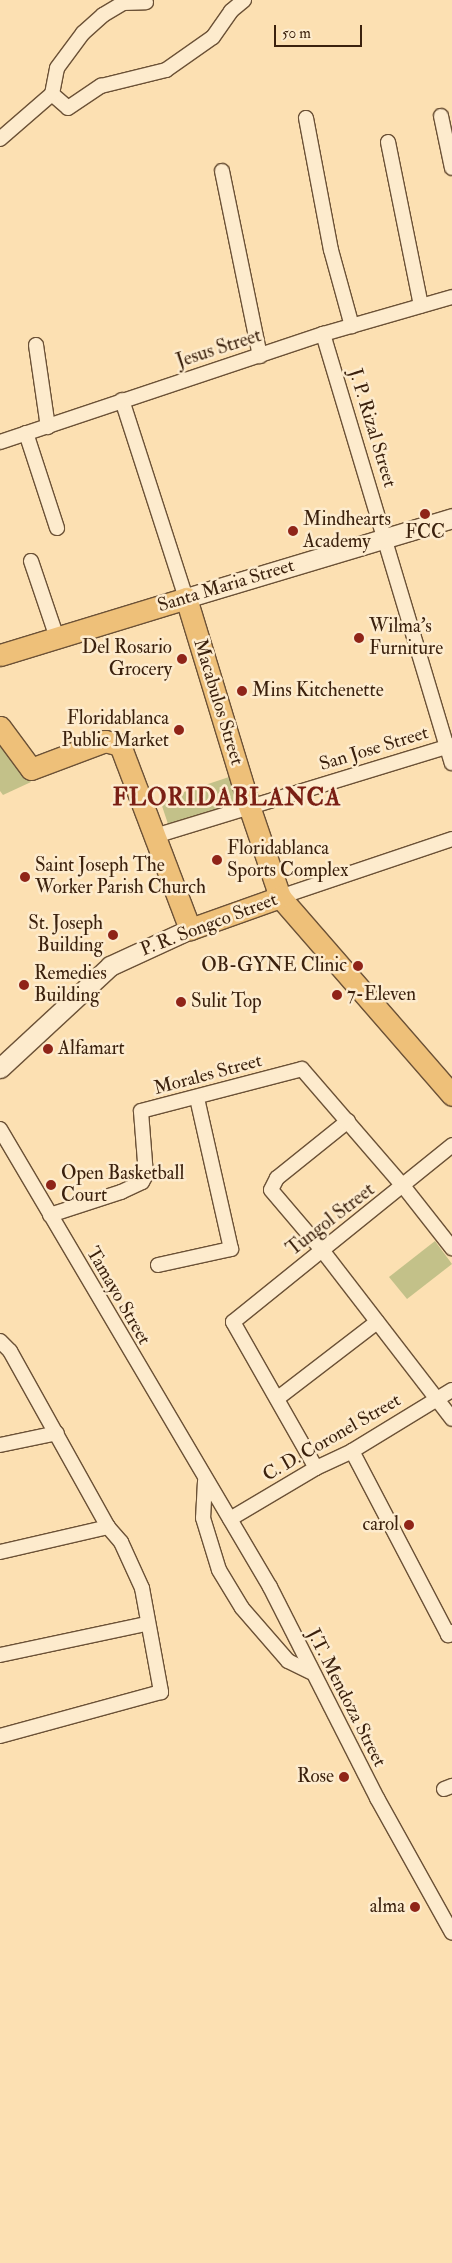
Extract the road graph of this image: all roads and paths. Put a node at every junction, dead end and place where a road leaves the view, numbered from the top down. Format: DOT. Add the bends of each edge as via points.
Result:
graph roads {
  1 [pos="244,0"];
  2 [pos="146,2"];
  3 [pos="52,94"];
  4 [pos="441,116"];
  5 [pos="306,118"];
  6 [pos="0,139"];
  7 [pos="388,142"];
  8 [pos="452,168"];
  9 [pos="222,171"];
  10 [pos="452,297"];
  11 [pos="421,306"];
  12 [pos="352,326"];
  13 [pos="323,334"];
  14 [pos="36,345"];
  15 [pos="260,356"];
  16 [pos="122,400"];
  17 [pos="48,427"];
  18 [pos="26,433"];
  19 [pos="0,442"];
  20 [pos="452,518"];
  21 [pos="57,528"];
  22 [pos="386,538"];
  23 [pos="31,561"];
  24 [pos="186,598"];
  25 [pos="57,638"];
  26 [pos="0,655"];
  27 [pos="0,727"];
  28 [pos="450,746"];
  29 [pos="452,763"];
  30 [pos="249,806"];
  31 [pos="155,836"];
  32 [pos="452,839"];
  33 [pos="280,897"];
  34 [pos="190,929"];
  35 [pos="0,1068"];
  36 [pos="452,1096"];
  37 [pos="197,1098"];
  38 [pos="348,1121"];
  39 [pos="0,1129"];
  40 [pos="452,1145"];
  41 [pos="404,1187"];
  42 [pos="50,1216"];
  43 [pos="452,1248"];
  44 [pos="322,1250"];
  45 [pos="158,1265"];
  46 [pos="377,1322"];
  47 [pos="0,1341"];
  48 [pos="452,1390"];
  49 [pos="278,1398"];
  50 [pos="437,1399"];
  51 [pos="452,1419"];
  52 [pos="57,1433"];
  53 [pos="0,1445"];
  54 [pos="352,1451"];
  55 [pos="316,1468"];
  56 [pos="205,1481"];
  57 [pos="230,1519"];
  58 [pos="108,1527"];
  59 [pos="0,1552"];
  60 [pos="146,1624"];
  61 [pos="452,1632"];
  62 [pos="0,1655"];
  63 [pos="311,1672"];
  64 [pos="0,1736"];
  65 [pos="452,1933"];
  1 -- 3 [label="street" via="231,11 213,37 166,70 101,86 68,108"];
  2 -- 3 [label="street" via="123,3 83,33 57,68"];
  3 -- 6 [label="street"];
  4 -- 8 [label="street"];
  5 -- 12 [label="street" via="331,250"];
  7 -- 11 [label="street"];
  9 -- 15 [label="street"];
  10 -- 11 [label="street, Jesus Street"];
  11 -- 12 [label="street, Jesus Street"];
  12 -- 13 [label="street, Jesus Street"];
  13 -- 15 [label="street, Jesus Street"];
  13 -- 22 [label="street, J. P. Rizal Street"];
  14 -- 17 [label="street"];
  15 -- 16 [label="street, Jesus Street"];
  16 -- 17 [label="street, Jesus Street"];
  16 -- 24 [label="street, Macabulos Street"];
  17 -- 18 [label="street, Jesus Street"];
  18 -- 19 [label="street, Jesus Street"];
  18 -- 21 [label="street"];
  20 -- 22 [label="street, Santa Maria Street"];
  22 -- 24 [label="street, Santa Maria Street"];
  22 -- 28 [label="street, J. P. Rizal Street"];
  23 -- 25 [label="street"];
  24 -- 25 [label="main road, Santa Maria Street"];
  24 -- 30 [label="main road, Macabulos Street"];
  25 -- 26 [label="main road, Santa Maria Street"];
  27 -- 31 [label="main road" via="31,770 104,742 115,741 124,750"];
  28 -- 29 [label="street, J. P. Rizal Street"];
  28 -- 30 [label="street, San Jose Street"];
  30 -- 31 [label="street, San Jose Street"];
  30 -- 33 [label="main road, Macabulos Street"];
  31 -- 34 [label="main road"];
  32 -- 33 [label="street, P. R. Songco Street"];
  33 -- 34 [label="main road, P. R. Songco Street"];
  33 -- 36 [label="main road, Macabulos Street"];
  34 -- 35 [label="street, P. R. Songco Street" via="110,966"];
  37 -- 38 [label="street, Morales Street" via="302,1069"];
  37 -- 42 [label="street, Morales Street" via="142,1111 146,1175 142,1182"];
  37 -- 45 [label="street" via="231,1249"];
  38 -- 41 [label="street"];
  38 -- 44 [label="street" via="278,1178 270,1190"];
  39 -- 42 [label="street, Tamayo Street"];
  40 -- 41 [label="street, Tungol Street"];
  41 -- 43 [label="street"];
  41 -- 44 [label="street, Tungol Street"];
  42 -- 56 [label="street, Tamayo Street"];
  44 -- 46 [label="street"];
  44 -- 49 [label="street, Tungol Street" via="233,1322"];
  46 -- 49 [label="street"];
  46 -- 50 [label="street"];
  47 -- 52 [label="street" via="5,1343"];
  48 -- 50 [label="street, C. D. Coronel Street"];
  49 -- 55 [label="street"];
  50 -- 51 [label="street"];
  50 -- 54 [label="street, C. D. Coronel Street"];
  52 -- 53 [label="street"];
  52 -- 58 [label="street"];
  54 -- 55 [label="street, C. D. Coronel Street"];
  54 -- 61 [label="street" via="448,1634"];
  55 -- 57 [label="street, C. D. Coronel Street"];
  56 -- 57 [label="street, J.T. Mendoza Street"];
  56 -- 63 [label="street" via="204,1518 218,1570 242,1608 288,1661"];
  57 -- 63 [label="street, J.T. Mendoza Street" via="270,1587"];
  58 -- 59 [label="street"];
  58 -- 60 [label="street" via="121,1542 142,1588"];
  60 -- 62 [label="street"];
  60 -- 64 [label="street" via="161,1692"];
  63 -- 65 [label="street, J.T. Mendoza Street"];
}
